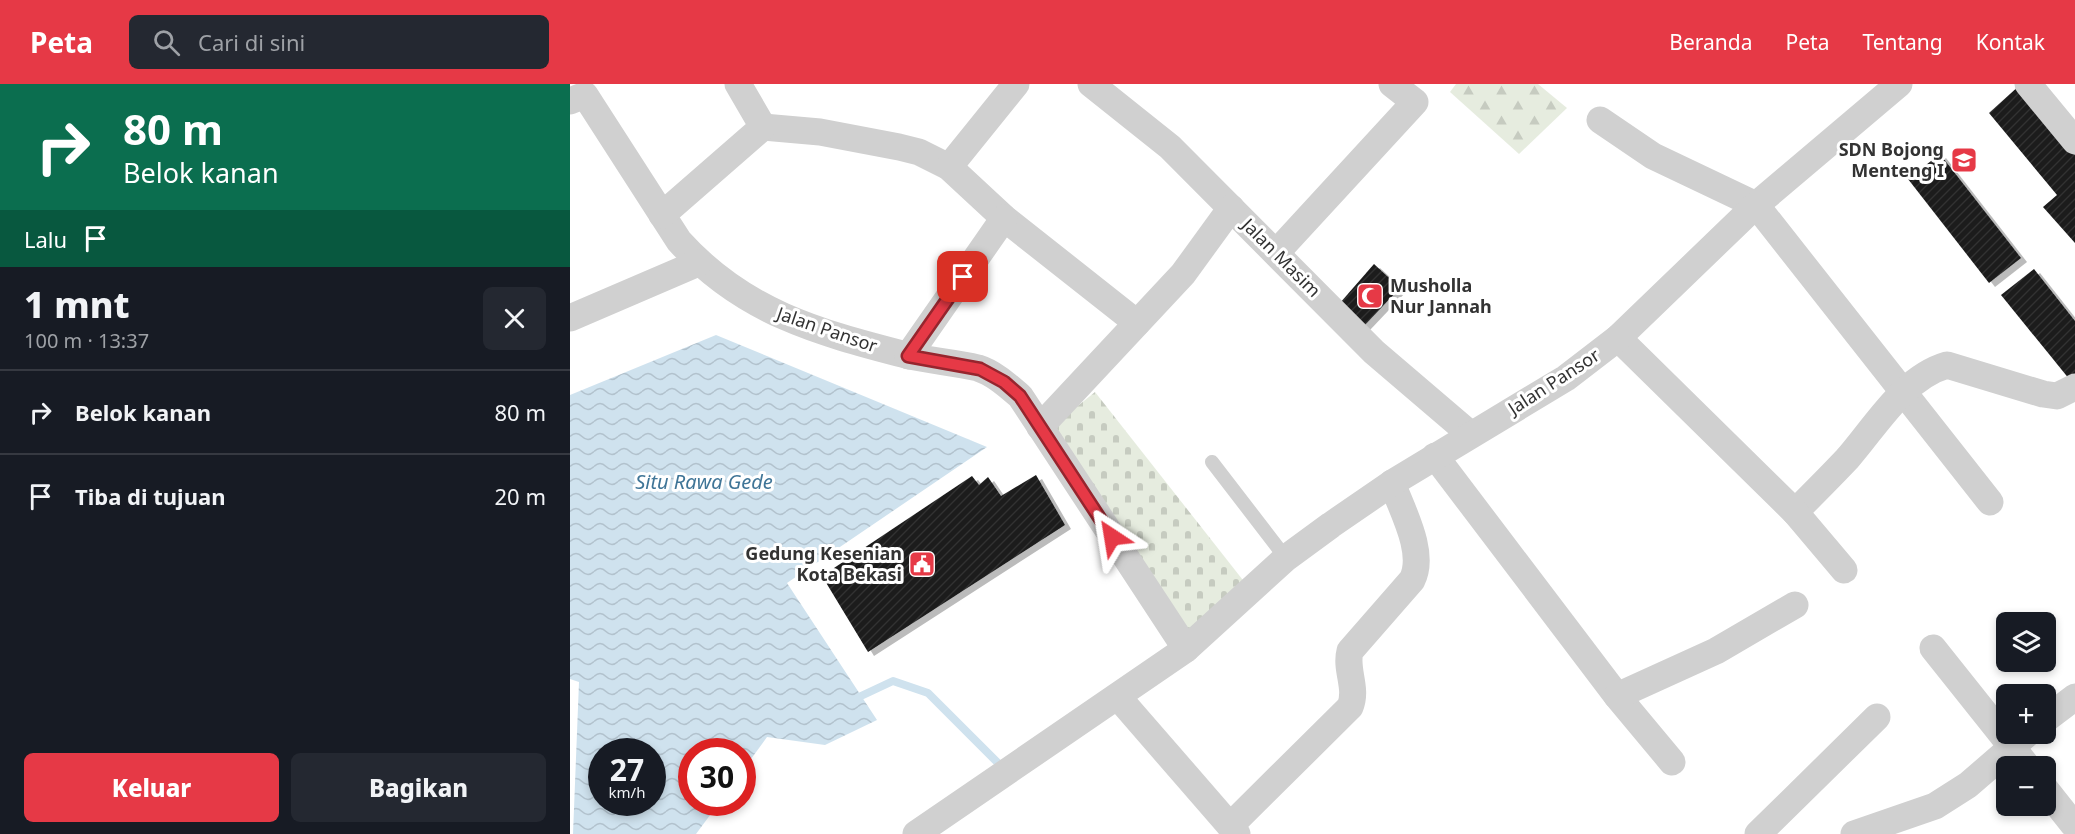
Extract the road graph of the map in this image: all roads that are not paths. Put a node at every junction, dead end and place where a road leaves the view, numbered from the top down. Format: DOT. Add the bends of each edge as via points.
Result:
graph roads {
  1 [pos="1016,84"];
  2 [pos="1091,84"];
  3 [pos="1392,84"];
  4 [pos="1899,84"];
  5 [pos="2028,84"];
  6 [pos="742,86"];
  7 [pos="579,93"];
  8 [pos="1599,120"];
  9 [pos="763,128"];
  10 [pos="2075,141"];
  11 [pos="949,167"];
  12 [pos="1756,205"];
  13 [pos="1231,208"];
  14 [pos="662,215"];
  15 [pos="1004,218"];
  16 [pos="1276,253"];
  17 [pos="698,263"];
  18 [pos="570,318"];
  19 [pos="1137,323"];
  20 [pos="1618,338"];
  21 [pos="908,356"];
  22 [pos="2075,387"];
  23 [pos="1903,393"];
  24 [pos="1040,427"];
  25 [pos="1470,434"];
  26 [pos="1435,456"];
  27 [pos="1212,462"];
  28 [pos="1392,483"];
  29 [pos="1990,502"];
  30 [pos="1795,512"];
  31 [pos="1284,556"];
  32 [pos="1844,570"];
  33 [pos="1795,605"];
  34 [pos="1933,648"];
  35 [pos="1186,649"];
  36 [pos="1617,696"];
  37 [pos="1118,697"];
  38 [pos="2075,697"];
  39 [pos="2056,711"];
  40 [pos="1877,717"];
  41 [pos="2022,749"];
  42 [pos="1672,762"];
  43 [pos="2056,806"];
  44 [pos="2069,827"];
  45 [pos="1233,830"];
  46 [pos="916,834"];
  47 [pos="1758,834"];
  48 [pos="1854,834"];
  1 -- 11 [label="street"];
  2 -- 13 [label="street, Jalan Masim" via="1170,147"];
  3 -- 16 [label="street" via="1415,102"];
  4 -- 12 [label="street, Jalan Pansor"];
  5 -- 10 [label="street"];
  6 -- 9 [label="street"];
  7 -- 14 [label="street, Jalan Pansor"];
  8 -- 12 [label="street" via="1653,156"];
  9 -- 11 [label="street" via="820,132 900,147"];
  9 -- 14 [label="street"];
  11 -- 15 [label="street"];
  12 -- 20 [label="street, Jalan Pansor"];
  12 -- 23 [label="street"];
  13 -- 16 [label="street, Jalan Masim"];
  13 -- 19 [label="street" via="1183,274"];
  14 -- 17 [label="street, Jalan Pansor"];
  15 -- 19 [label="street"];
  15 -- 21 [label="street"];
  16 -- 25 [label="street, Jalan Masim" via="1374,352"];
  17 -- 18 [label="street"];
  17 -- 21 [label="street, Jalan Pansor" via="777,314"];
  19 -- 24 [label="street"];
  20 -- 25 [label="street, Jalan Pansor" via="1566,378"];
  20 -- 30 [label="street"];
  21 -- 24 [label="street, Jalan Pansor" via="980,369 1020,396"];
  22 -- 23 [label="street" via="2056,396 2043,394 1947,365"];
  23 -- 29 [label="street"];
  23 -- 30 [label="street"];
  24 -- 35 [label="street, Jalan Pansor"];
  25 -- 26 [label="street, Jalan Pansor"];
  26 -- 28 [label="street, Jalan Pansor"];
  26 -- 36 [label="street"];
  27 -- 31 [label="lane"];
  28 -- 31 [label="street, Jalan Pansor"];
  28 -- 45 [label="street" via="1418,554 1418,570 1350,651 1350,707"];
  30 -- 32 [label="street"];
  31 -- 35 [label="street, Jalan Pansor"];
  33 -- 36 [label="street" via="1716,651"];
  34 -- 41 [label="street"];
  35 -- 37 [label="street, Jalan Pansor"];
  36 -- 42 [label="street"];
  37 -- 45 [label="street"];
  37 -- 46 [label="street, Jalan Pansor"];
  38 -- 39 [label="street"];
  40 -- 47 [label="street"];
  41 -- 48 [label="street" via="1935,806"];
  43 -- 44 [label="street"];
}
